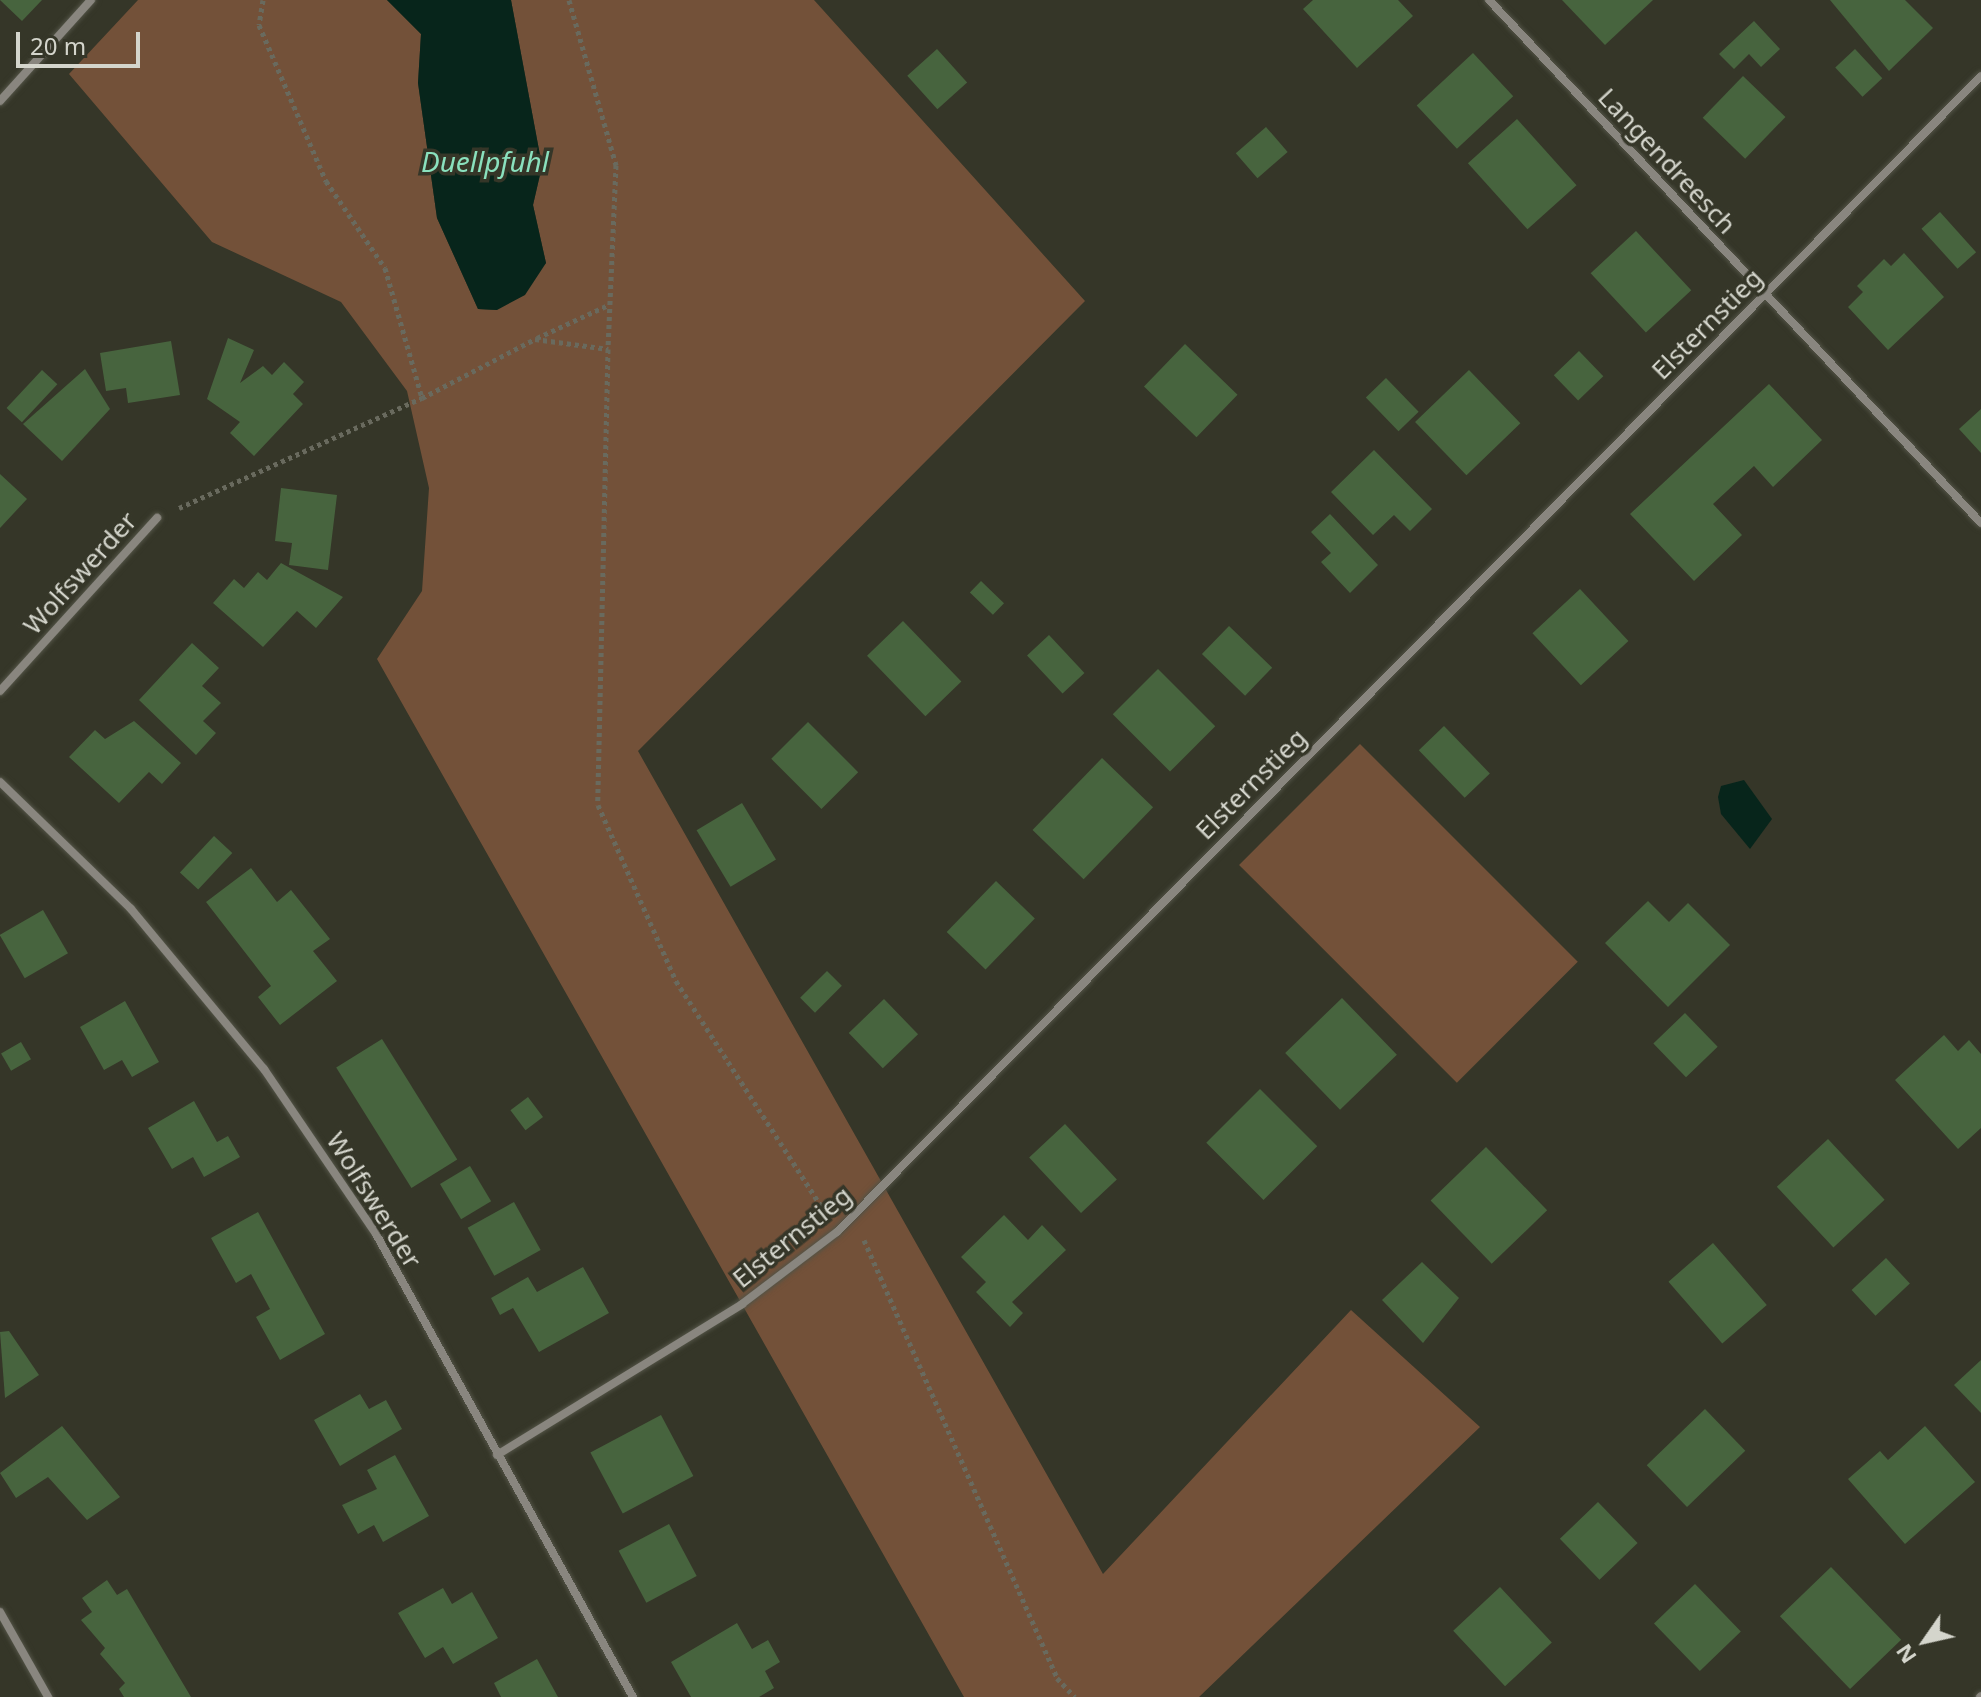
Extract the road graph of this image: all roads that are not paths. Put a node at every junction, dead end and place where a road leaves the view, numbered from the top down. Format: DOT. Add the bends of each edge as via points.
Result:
graph roads {
  1 [pos="91,0"];
  2 [pos="1489,0"];
  3 [pos="1981,76"];
  4 [pos="0,101"];
  5 [pos="1765,294"];
  6 [pos="157,518"];
  7 [pos="1981,523"];
  8 [pos="0,691"];
  9 [pos="0,782"];
  10 [pos="497,1455"];
  11 [pos="0,1612"];
  12 [pos="48,1697"];
  13 [pos="633,1697"];
  1 -- 4 [label="street"];
  2 -- 5 [label="street, Langendreesch"];
  3 -- 5 [label="street, Elsternstieg"];
  5 -- 7 [label="street, Langendreesch"];
  5 -- 10 [label="street, Elsternstieg" via="853,1218 742,1304"];
  6 -- 8 [label="street, Wolfswerder"];
  9 -- 10 [label="street, Wolfswerder" via="131,909 264,1069 376,1234"];
  10 -- 13 [label="street, Wolfswerder"];
  11 -- 12 [label="street"];
}
